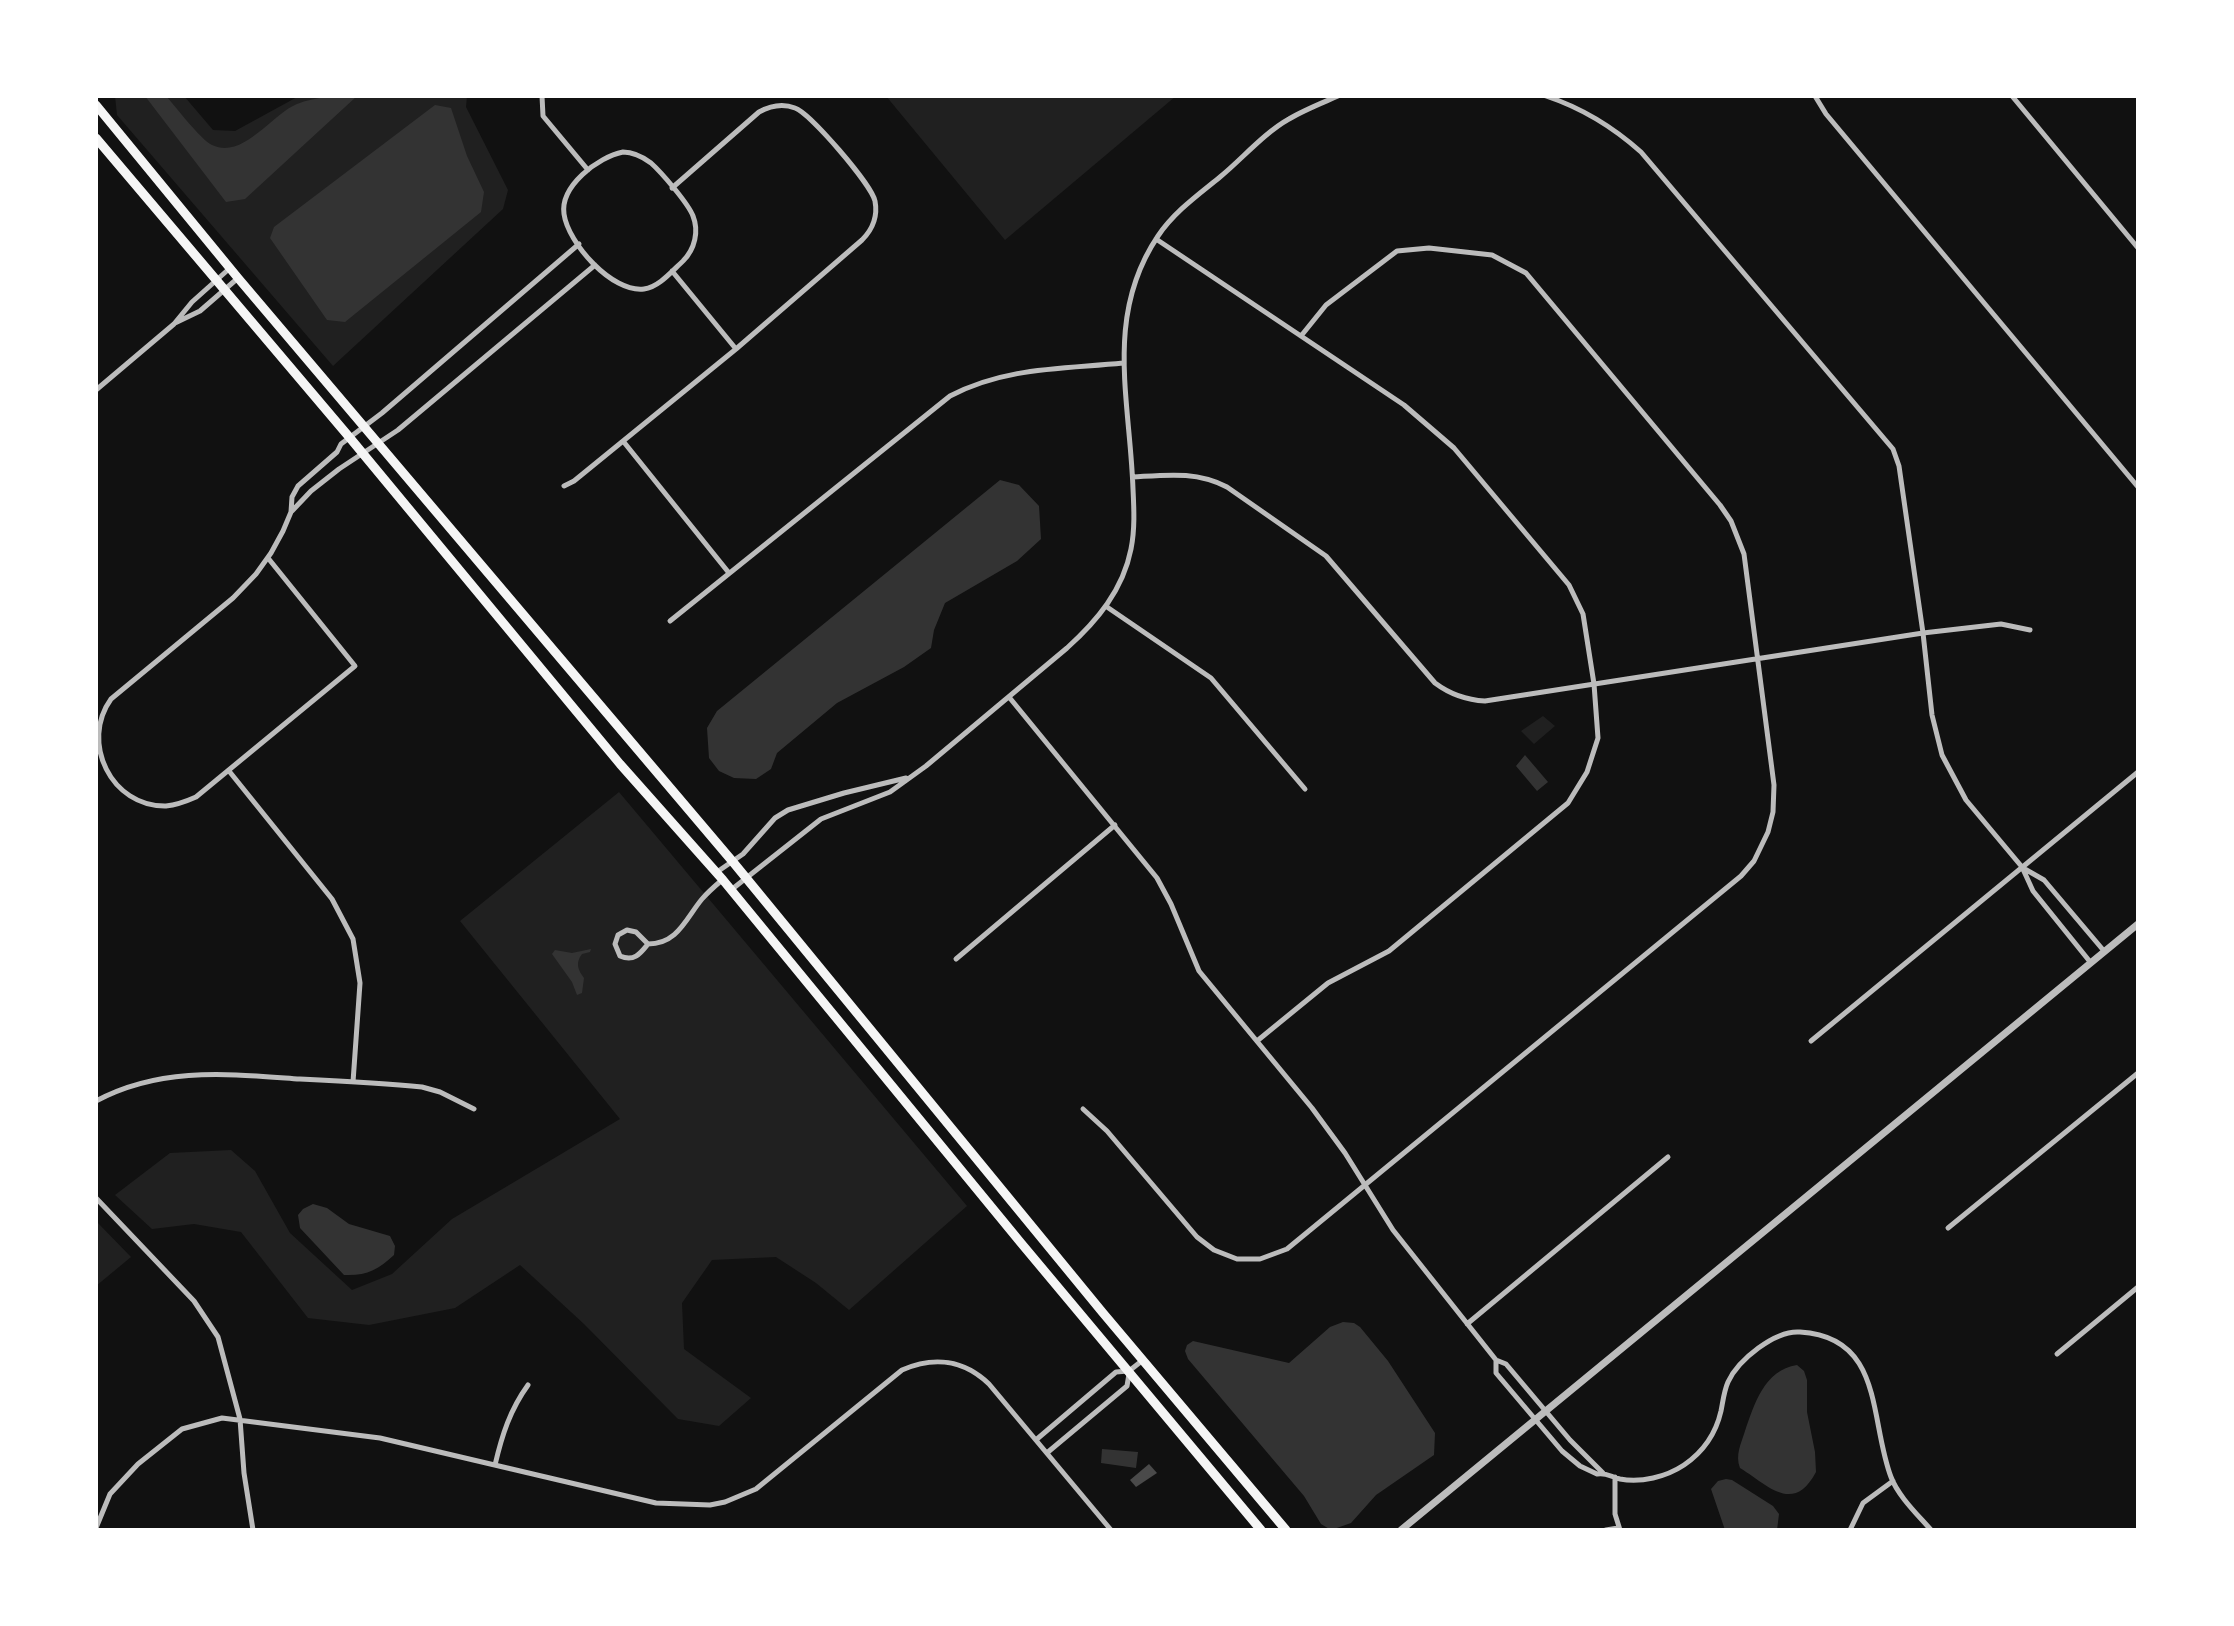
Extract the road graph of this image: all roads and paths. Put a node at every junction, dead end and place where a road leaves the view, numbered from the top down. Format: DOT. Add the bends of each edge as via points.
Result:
graph roads {
  1 [pos="542,96"];
  2 [pos="1338,96"];
  3 [pos="1546,96"];
  4 [pos="1815,96"];
  5 [pos="2012,96"];
  6 [pos="96,105"];
  7 [pos="96,138"];
  8 [pos="588,171"];
  9 [pos="672,188"];
  10 [pos="1156,239"];
  11 [pos="579,244"];
  12 [pos="2138,248"];
  13 [pos="595,265"];
  14 [pos="230,268"];
  15 [pos="672,271"];
  16 [pos="238,278"];
  17 [pos="216,281"];
  18 [pos="223,291"];
  19 [pos="174,324"];
  20 [pos="1301,336"];
  21 [pos="736,349"];
  22 [pos="1123,363"];
  23 [pos="96,390"];
  24 [pos="365,426"];
  25 [pos="350,438"];
  26 [pos="623,441"];
  27 [pos="378,442"];
  28 [pos="362,453"];
  29 [pos="1133,477"];
  30 [pos="564,486"];
  31 [pos="2138,487"];
  32 [pos="291,512"];
  33 [pos="268,558"];
  34 [pos="729,573"];
  35 [pos="1107,607"];
  36 [pos="670,621"];
  37 [pos="2030,630"];
  38 [pos="1923,633"];
  39 [pos="1758,659"];
  40 [pos="1594,684"];
  41 [pos="1009,697"];
  42 [pos="229,771"];
  43 [pos="2138,772"];
  44 [pos="907,778"];
  45 [pos="1305,789"];
  46 [pos="828,798"];
  47 [pos="833,812"];
  48 [pos="1115,825"];
  49 [pos="733,862"];
  50 [pos="2022,867"];
  51 [pos="720,876"];
  52 [pos="746,879"];
  53 [pos="731,890"];
  54 [pos="2138,924"];
  55 [pos="648,944"];
  56 [pos="2105,952"];
  57 [pos="956,959"];
  58 [pos="2091,963"];
  59 [pos="1257,1041"];
  60 [pos="1811,1041"];
  61 [pos="2138,1073"];
  62 [pos="353,1082"];
  63 [pos="96,1101"];
  64 [pos="474,1109"];
  65 [pos="1083,1109"];
  66 [pos="1668,1157"];
  67 [pos="983,1166"];
  68 [pos="968,1179"];
  69 [pos="1366,1187"];
  70 [pos="96,1198"];
  71 [pos="1948,1228"];
  72 [pos="2138,1287"];
  73 [pos="1467,1324"];
  74 [pos="2057,1354"];
  75 [pos="1143,1360"];
  76 [pos="1496,1360"];
  77 [pos="1129,1371"];
  78 [pos="528,1385"];
  79 [pos="1545,1412"];
  80 [pos="240,1419"];
  81 [pos="1535,1420"];
  82 [pos="1037,1439"];
  83 [pos="1048,1452"];
  84 [pos="495,1465"];
  85 [pos="1603,1473"];
  86 [pos="1615,1477"];
  87 [pos="1893,1481"];
  88 [pos="96,1528"];
  89 [pos="1619,1529"];
  90 [pos="253,1530"];
  91 [pos="1111,1530"];
  92 [pos="1261,1530"];
  93 [pos="1286,1530"];
  94 [pos="1401,1530"];
  95 [pos="1606,1530"];
  96 [pos="1850,1530"];
  97 [pos="1931,1530"];
  1 -- 8 [label="street" via="543,116"];
  2 -- 10 [label="street" via="1287,119 1186,205"];
  3 -- 38 [label="street" via="1588,113 1641,152 1893,449"];
  4 -- 31 [label="street"];
  5 -- 12 [label="street"];
  6 -- 14 [label="main road"];
  7 -- 17 [label="main road"];
  8 -- 9 [label="street" via="612,154 630,152 651,164"];
  8 -- 11 [label="street" via="564,202 564,215"];
  9 -- 15 [label="street" via="693,214 697,232 686,258"];
  9 -- 21 [label="street" via="759,112 782,105 810,118 873,194 875,217 867,235"];
  10 -- 20 [label="street"];
  10 -- 22 [label="street" via="1128,303"];
  11 -- 13 [label="street"];
  11 -- 24 [label="street"];
  13 -- 15 [label="street" via="618,285 635,289 654,287"];
  13 -- 27 [label="street"];
  14 -- 16 [label="main road"];
  14 -- 17 [label="street"];
  15 -- 21 [label="street"];
  16 -- 18 [label="street"];
  16 -- 24 [label="main road"];
  17 -- 18 [label="main road"];
  17 -- 19 [label="street"];
  18 -- 19 [label="street"];
  18 -- 25 [label="main road"];
  19 -- 23 [label="street"];
  20 -- 39 [label="street" via="1326,305 1397,251 1477,253 1518,267 1731,521 1744,554"];
  20 -- 40 [label="street" via="1433,427 1552,563 1583,614"];
  21 -- 26 [label="street"];
  22 -- 29 [label="street"];
  22 -- 34 [label="street" via="1011,373 968,387 915,422"];
  24 -- 25 [label="street"];
  24 -- 27 [label="main road"];
  25 -- 28 [label="main road"];
  25 -- 32 [label="street" via="298,486"];
  26 -- 30 [label="street"];
  26 -- 34 [label="street"];
  27 -- 28 [label="street"];
  27 -- 49 [label="main road"];
  28 -- 32 [label="street"];
  28 -- 51 [label="main road"];
  29 -- 35 [label="street" via="1131,550"];
  29 -- 40 [label="street" via="1178,474 1215,480 1307,540 1333,563 1435,683 1454,695 1485,701"];
  32 -- 33 [label="street"];
  33 -- 42 [label="street" via="355,666"];
  33 -- 42 [label="street" via="233,598 111,699 102,714 100,758 111,780 142,801 169,806 196,797"];
  34 -- 36 [label="street"];
  35 -- 41 [label="street"];
  35 -- 45 [label="street" via="1211,678"];
  37 -- 38 [label="street" via="2001,624"];
  38 -- 39 [label="street"];
  38 -- 50 [label="street" via="1942,755 1966,800"];
  39 -- 40 [label="street"];
  39 -- 69 [label="street" via="1774,800 1768,832 1754,861"];
  40 -- 59 [label="street" via="1596,748 1568,803 1389,951 1328,983"];
  41 -- 44 [label="street"];
  41 -- 48 [label="street"];
  42 -- 62 [label="street" via="332,899 353,939 360,983"];
  43 -- 50 [label="street"];
  44 -- 46 [label="street"];
  44 -- 47 [label="street" via="879,798"];
  46 -- 47 [label="street"];
  46 -- 49 [label="street" via="775,818"];
  47 -- 52 [label="street"];
  48 -- 57 [label="street"];
  48 -- 59 [label="street" via="1165,891 1199,971"];
  49 -- 51 [label="street"];
  49 -- 52 [label="main road"];
  50 -- 56 [label="street" via="2044,880"];
  50 -- 58 [label="street" via="2033,891"];
  50 -- 60 [label="street"];
  51 -- 53 [label="main road"];
  51 -- 55 [label="street" via="673,936"];
  52 -- 53 [label="street"];
  52 -- 67 [label="main road"];
  53 -- 68 [label="main road"];
  54 -- 56 [label="street"];
  55 -- 55 [label="street" via="632,930 618,935 615,944 629,959"];
  56 -- 58 [label="street"];
  58 -- 79 [label="street"];
  59 -- 69 [label="street"];
  61 -- 71 [label="street"];
  62 -- 63 [label="street" via="191,1074 145,1081"];
  62 -- 64 [label="street" via="432,1089"];
  65 -- 69 [label="street" via="1197,1237 1226,1256 1248,1260 1278,1254"];
  66 -- 73 [label="street"];
  67 -- 68 [label="main road"];
  67 -- 75 [label="main road"];
  68 -- 77 [label="main road"];
  69 -- 73 [label="street" via="1398,1238"];
  70 -- 80 [label="street" via="205,1314 223,1353"];
  72 -- 74 [label="street"];
  73 -- 76 [label="street"];
  75 -- 77 [label="street"];
  75 -- 93 [label="main road"];
  76 -- 79 [label="street" via="1506,1364"];
  76 -- 81 [label="street" via="1496,1373"];
  77 -- 82 [label="street" via="1116,1372"];
  77 -- 83 [label="street" via="1127,1386"];
  77 -- 92 [label="main road"];
  78 -- 84 [label="street" via="507,1420"];
  79 -- 81 [label="street"];
  79 -- 85 [label="street"];
  80 -- 84 [label="street" via="380,1438"];
  80 -- 88 [label="street" via="207,1420 172,1435 116,1487"];
  80 -- 90 [label="street"];
  81 -- 85 [label="street" via="1571,1460"];
  81 -- 94 [label="street"];
  82 -- 83 [label="street"];
  82 -- 84 [label="street" via="977,1373 962,1365 925,1361 902,1370 756,1489 725,1502 656,1503"];
  83 -- 91 [label="street"];
  85 -- 86 [label="street"];
  86 -- 87 [label="street" via="1655,1478 1686,1463 1715,1430 1732,1375 1773,1338 1801,1332 1839,1344 1861,1362"];
  86 -- 89 [label="street"];
  87 -- 96 [label="street" via="1863,1503"];
  87 -- 97 [label="street"];
  89 -- 95 [label="street"];
}
